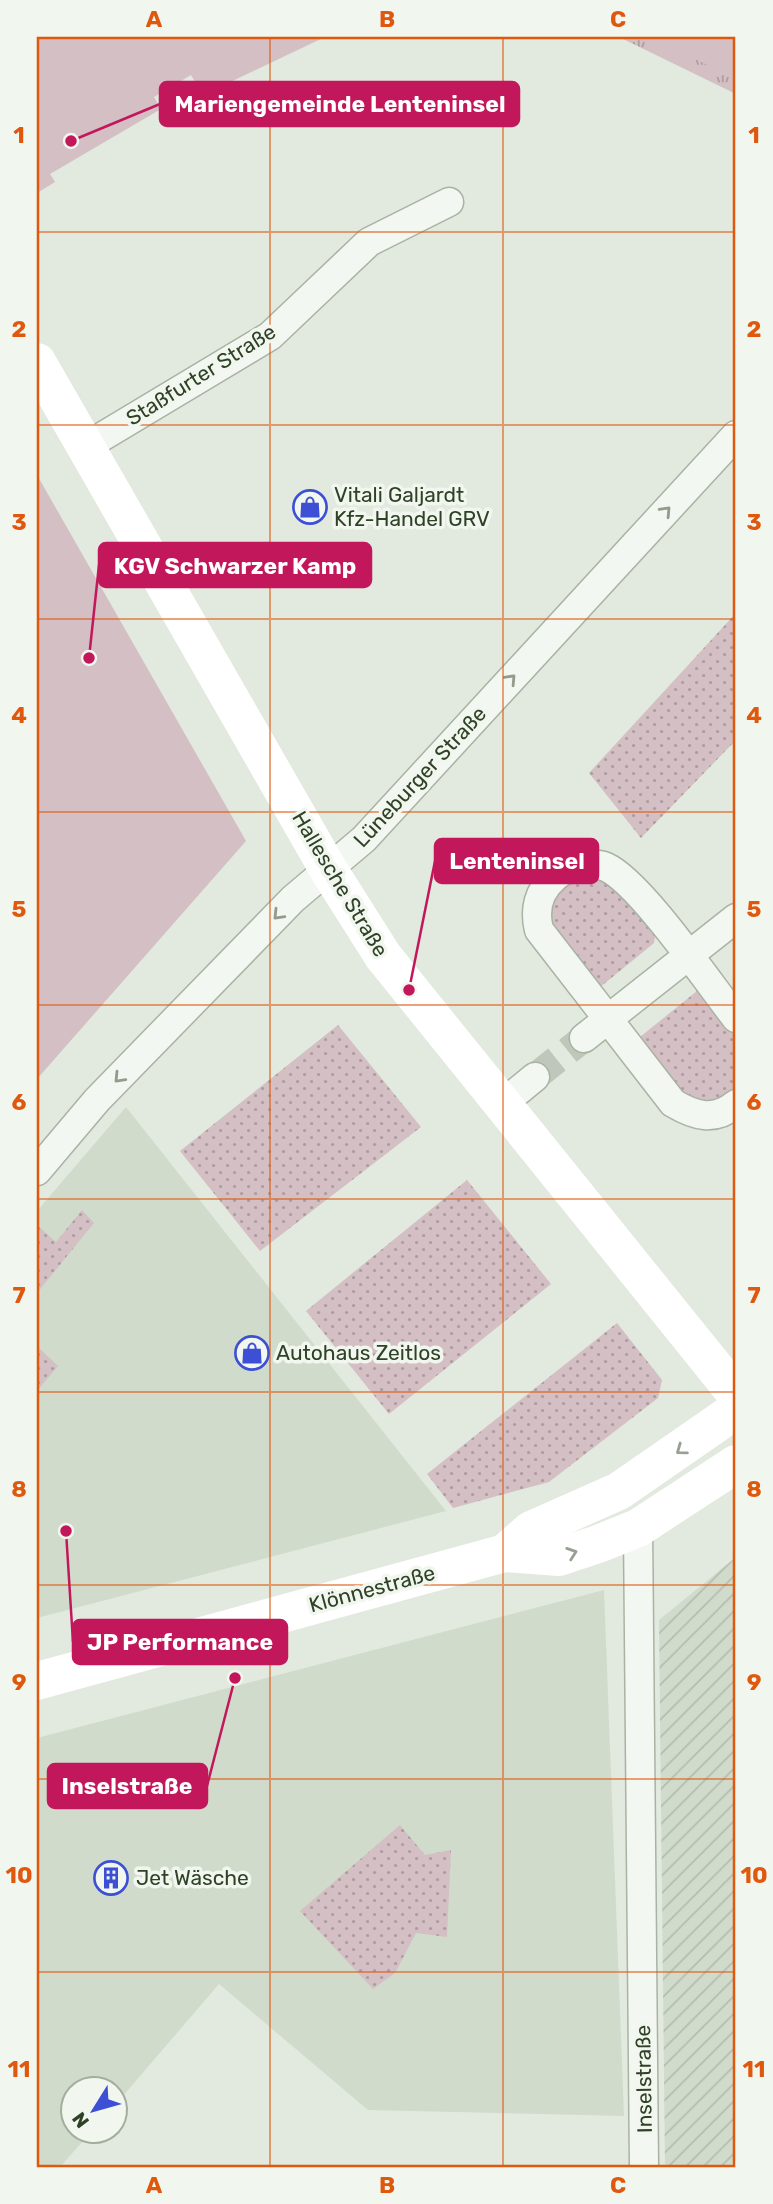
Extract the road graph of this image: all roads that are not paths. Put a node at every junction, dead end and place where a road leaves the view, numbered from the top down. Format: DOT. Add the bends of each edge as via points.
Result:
graph roads {
  1 [pos="449,202"];
  2 [pos="37,362"];
  3 [pos="736,435"];
  4 [pos="85,447"];
  5 [pos="328,869"];
  6 [pos="736,918"];
  7 [pos="688,956"];
  8 [pos="610,1018"];
  9 [pos="736,1018"];
  10 [pos="584,1038"];
  11 [pos="536,1077"];
  12 [pos="736,1104"];
  13 [pos="501,1105"];
  14 [pos="37,1171"];
  15 [pos="736,1394"];
  16 [pos="736,1410"];
  17 [pos="736,1464"];
  18 [pos="638,1528"];
  19 [pos="505,1553"];
  20 [pos="37,1681"];
  21 [pos="645,2167"];
  1 -- 4 [label="street, Staßfurter Straße" via="369,242 270,336"];
  2 -- 4 [label="main road, Hallesche Straße"];
  5 -- 3 [label="street, Lüneburger Straße, one-way" via="364,839"];
  4 -- 5 [label="main road, Hallesche Straße"];
  5 -- 13 [label="main road, Hallesche Straße" via="383,956"];
  5 -- 14 [label="street, Lüneburger Straße, one-way" via="293,899 97,1100"];
  6 -- 7 [label="street"];
  7 -- 8 [label="street"];
  7 -- 8 [label="street" via="629,883 605,866 578,865 555,876 535,912 539,930"];
  7 -- 9 [label="street"];
  8 -- 10 [label="street"];
  8 -- 12 [label="street" via="673,1102 692,1114 713,1116"];
  11 -- 13 [label="street"];
  13 -- 15 [label="main road, Hallesche Straße"];
  16 -- 19 [label="main road, Klönnestraße, one-way" via="628,1485 531,1530"];
  17 -- 18 [label="main road, Klönnestraße"];
  19 -- 18 [label="main road, Klönnestraße, one-way" via="559,1557"];
  18 -- 21 [label="street, Inselstraße"];
  19 -- 20 [label="main road, Klönnestraße"];
}
